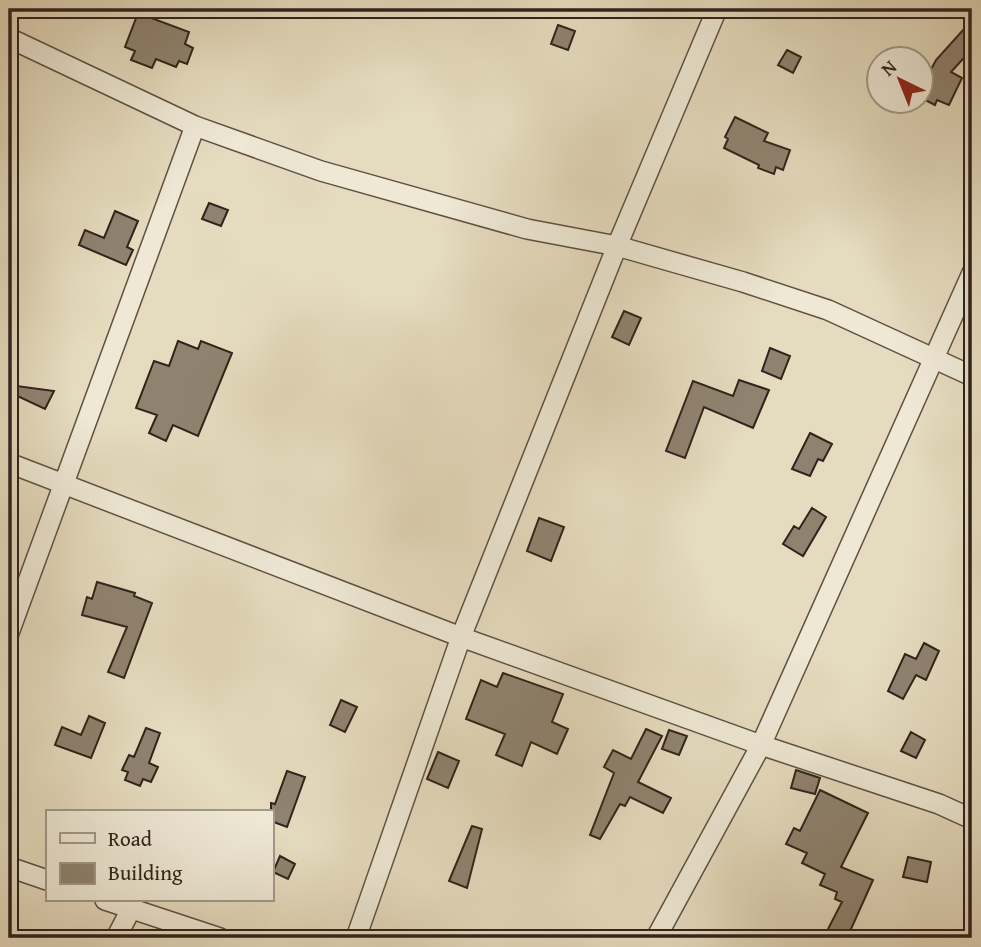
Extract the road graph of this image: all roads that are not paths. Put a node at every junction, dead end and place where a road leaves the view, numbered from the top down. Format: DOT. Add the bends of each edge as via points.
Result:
graph roads {
  1 [pos="717,9"];
  2 [pos="9,38"];
  3 [pos="195,127"];
  4 [pos="617,246"];
  5 [pos="972,273"];
  6 [pos="937,357"];
  7 [pos="972,376"];
  8 [pos="9,463"];
  9 [pos="64,484"];
  10 [pos="9,632"];
  11 [pos="461,637"];
  12 [pos="761,745"];
  13 [pos="972,819"];
  14 [pos="9,867"];
  15 [pos="46,880"];
  16 [pos="111,902"];
  17 [pos="131,909"];
  18 [pos="116,938"];
  19 [pos="220,938"];
  20 [pos="356,938"];
  21 [pos="656,938"];
  1 -- 4 [label="street"];
  2 -- 3 [label="street"];
  3 -- 4 [label="street" via="321,171 455,210"];
  3 -- 9 [label="street"];
  4 -- 6 [label="street" via="828,310"];
  4 -- 11 [label="street"];
  5 -- 6 [label="street"];
  6 -- 7 [label="street"];
  6 -- 12 [label="street"];
  8 -- 9 [label="street"];
  9 -- 10 [label="street"];
  9 -- 11 [label="street"];
  11 -- 12 [label="street"];
  11 -- 20 [label="street"];
  12 -- 13 [label="street"];
  12 -- 21 [label="street"];
  14 -- 15 [label="street"];
  16 -- 17 [label="street"];
  17 -- 18 [label="street"];
  17 -- 19 [label="street"];
}
